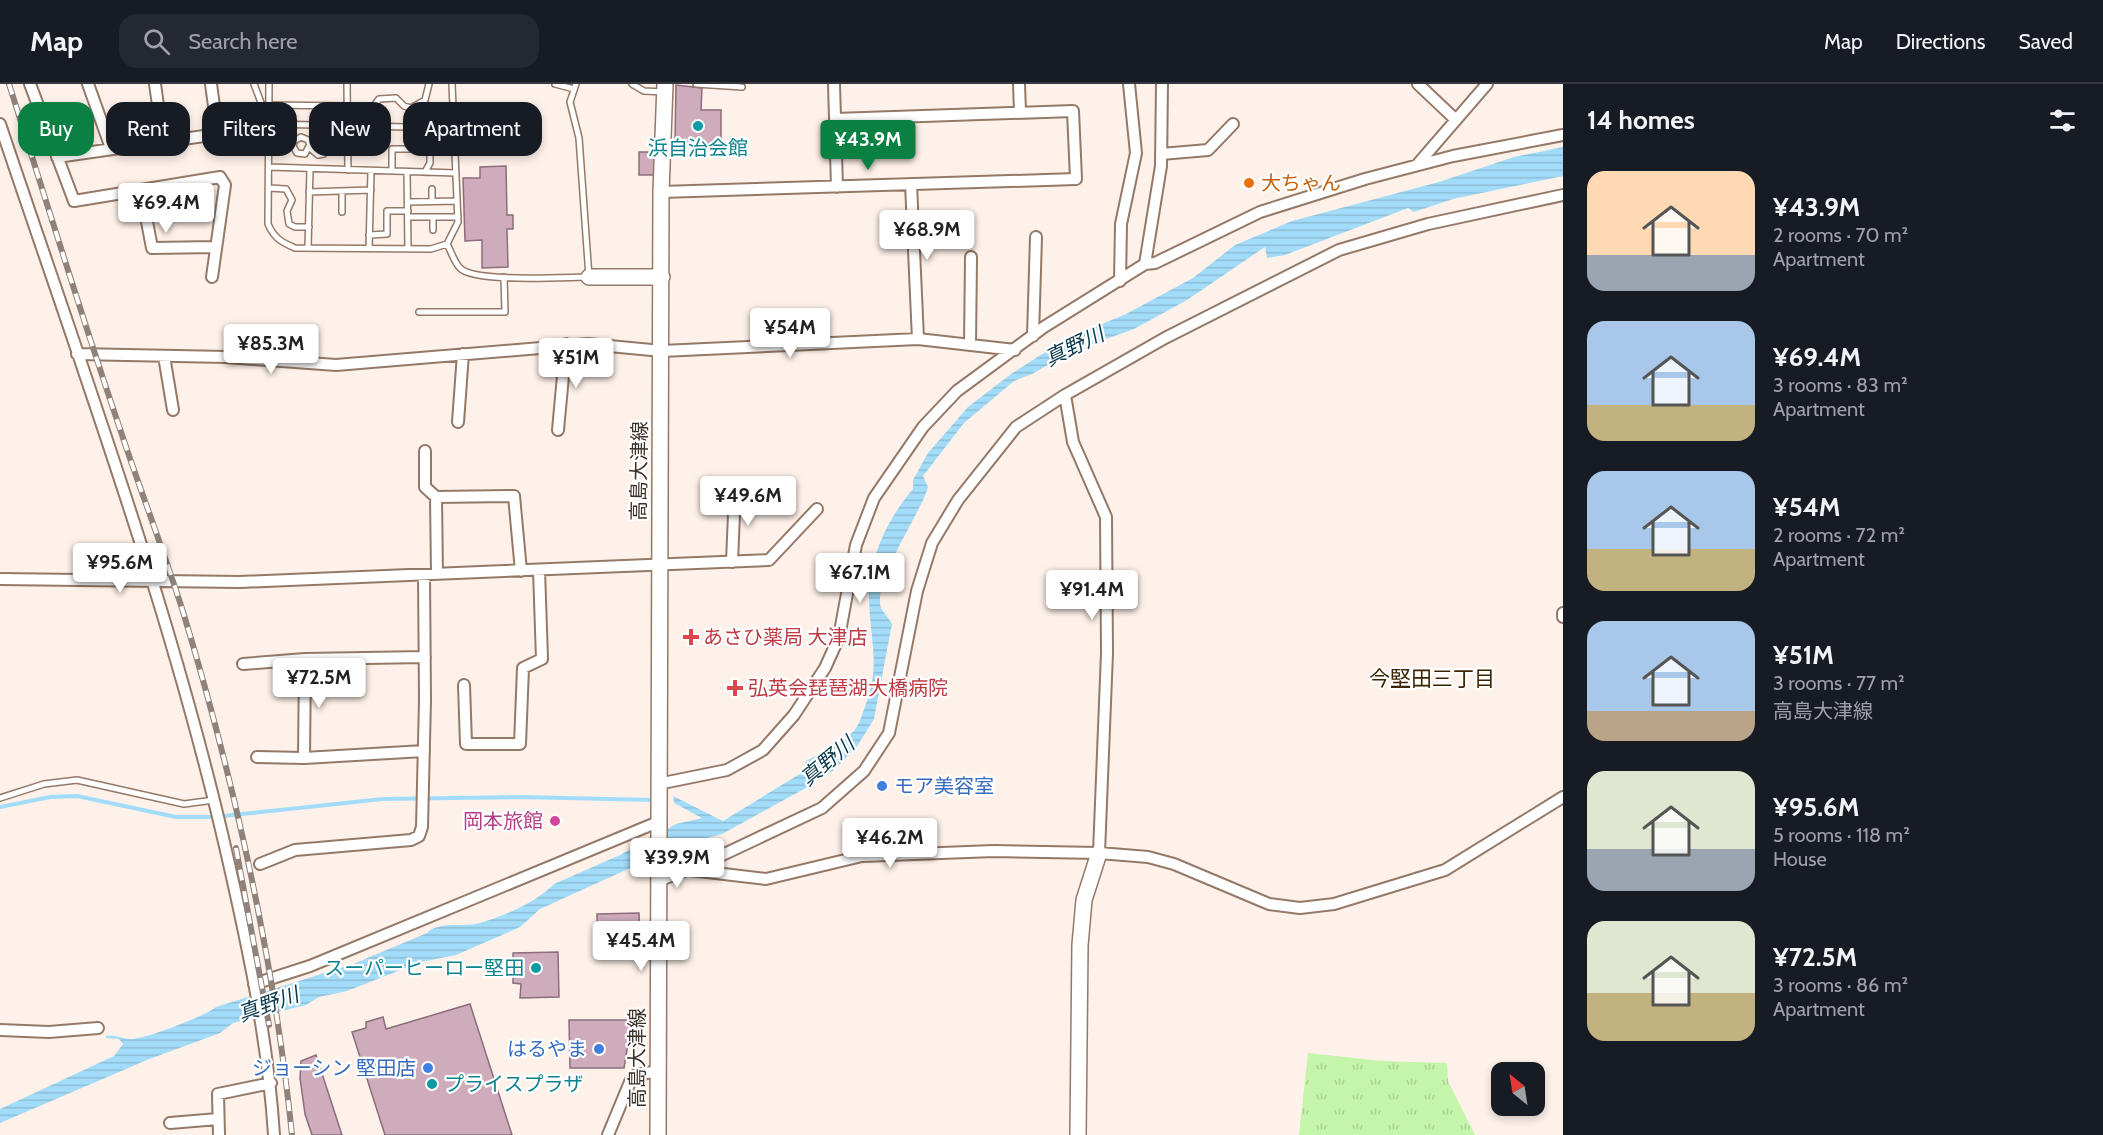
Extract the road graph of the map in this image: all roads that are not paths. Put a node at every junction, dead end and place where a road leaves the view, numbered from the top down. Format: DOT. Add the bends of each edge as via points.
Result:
graph roads {
  1 [pos="30,84"];
  2 [pos="88,84"];
  3 [pos="155,84"];
  4 [pos="211,84"];
  5 [pos="254,84"];
  6 [pos="269,84"];
  7 [pos="347,84"];
  8 [pos="429,84"];
  9 [pos="452,84"];
  10 [pos="555,84"];
  11 [pos="632,84"];
  12 [pos="696,84"];
  13 [pos="834,84"];
  14 [pos="1019,84"];
  15 [pos="1129,84"];
  16 [pos="1162,84"];
  17 [pos="1418,84"];
  18 [pos="1487,84"];
  19 [pos="575,86"];
  20 [pos="742,87"];
  21 [pos="665,88"];
  22 [pos="158,102"];
  23 [pos="261,102"];
  24 [pos="269,102"];
  25 [pos="347,102"];
  26 [pos="377,102"];
  27 [pos="453,102"];
  28 [pos="1020,112"];
  29 [pos="835,119"];
  30 [pos="1456,120"];
  31 [pos="0,124"];
  32 [pos="1233,124"];
  33 [pos="106,134"];
  34 [pos="1563,135"];
  35 [pos="190,138"];
  36 [pos="297,139"];
  37 [pos="309,143"];
  38 [pos="309,147"];
  39 [pos="106,149"];
  40 [pos="403,149"];
  41 [pos="297,152"];
  42 [pos="1161,154"];
  43 [pos="269,156"];
  44 [pos="347,156"];
  45 [pos="430,156"];
  46 [pos="455,156"];
  47 [pos="57,157"];
  48 [pos="1417,165"];
  49 [pos="269,167"];
  50 [pos="310,169"];
  51 [pos="348,170"];
  52 [pos="371,171"];
  53 [pos="392,171"];
  54 [pos="407,171"];
  55 [pos="425,172"];
  56 [pos="456,173"];
  57 [pos="911,184"];
  58 [pos="837,187"];
  59 [pos="269,188"];
  60 [pos="432,189"];
  61 [pos="141,190"];
  62 [pos="371,190"];
  63 [pos="342,191"];
  64 [pos="309,192"];
  65 [pos="661,192"];
  66 [pos="1563,195"];
  67 [pos="432,201"];
  68 [pos="457,201"];
  69 [pos="408,202"];
  70 [pos="342,212"];
  71 [pos="408,214"];
  72 [pos="433,217"];
  73 [pos="458,217"];
  74 [pos="309,227"];
  75 [pos="433,230"];
  76 [pos="369,235"];
  77 [pos="1036,237"];
  78 [pos="447,244"];
  79 [pos="216,247"];
  80 [pos="308,248"];
  81 [pos="369,249"];
  82 [pos="408,249"];
  83 [pos="971,257"];
  84 [pos="1146,264"];
  85 [pos="212,277"];
  86 [pos="504,277"];
  87 [pos="589,277"];
  88 [pos="662,277"];
  89 [pos="1120,281"];
  90 [pos="419,312"];
  91 [pos="1033,336"];
  92 [pos="918,339"];
  93 [pos="566,344"];
  94 [pos="970,345"];
  95 [pos="1015,350"];
  96 [pos="662,351"];
  97 [pos="77,354"];
  98 [pos="463,354"];
  99 [pos="164,356"];
  100 [pos="1065,395"];
  101 [pos="173,410"];
  102 [pos="458,422"];
  103 [pos="558,430"];
  104 [pos="425,451"];
  105 [pos="735,490"];
  106 [pos="436,497"];
  107 [pos="817,509"];
  108 [pos="732,562"];
  109 [pos="659,566"];
  110 [pos="539,570"];
  111 [pos="521,571"];
  112 [pos="424,574"];
  113 [pos="437,574"];
  114 [pos="0,579"];
  115 [pos="154,581"];
  116 [pos="425,657"];
  117 [pos="305,659"];
  118 [pos="243,664"];
  119 [pos="464,685"];
  120 [pos="424,751"];
  121 [pos="256,757"];
  122 [pos="304,758"];
  123 [pos="658,784"];
  124 [pos="1563,797"];
  125 [pos="0,798"];
  126 [pos="214,800"];
  127 [pos="658,822"];
  128 [pos="1099,853"];
  129 [pos="260,864"];
  130 [pos="687,870"];
  131 [pos="658,877"];
  132 [pos="254,987"];
  133 [pos="98,1028"];
  134 [pos="0,1030"];
  135 [pos="658,1071"];
  136 [pos="271,1083"];
  137 [pos="218,1119"];
  138 [pos="170,1123"];
  139 [pos="219,1135"];
  140 [pos="274,1135"];
  141 [pos="608,1135"];
  142 [pos="658,1135"];
  143 [pos="1078,1135"];
  1 -- 47 [label="street"];
  2 -- 33 [label="street"];
  3 -- 22 [label="street"];
  4 -- 35 [label="street" via="217,128 204,136"];
  5 -- 23 [label="lane"];
  6 -- 24 [label="lane"];
  7 -- 25 [label="lane"];
  8 -- 26 [label="lane" via="425,100 411,108 396,98"];
  9 -- 27 [label="lane"];
  10 -- 19 [label="lane"];
  11 -- 21 [label="lane" via="644,91"];
  12 -- 20 [label="lane"];
  13 -- 29 [label="street"];
  14 -- 28 [label="street"];
  15 -- 89 [label="street" via="1136,153 1121,224"];
  16 -- 42 [label="street"];
  17 -- 30 [label="street"];
  18 -- 30 [label="street"];
  19 -- 87 [label="lane" via="570,102 579,138"];
  21 -- 65 [label="main road, 高島大津線"];
  28 -- 29 [label="street"];
  28 -- 57 [label="street" via="1073,111 1076,179"];
  29 -- 58 [label="street"];
  30 -- 48 [label="street"];
  31 -- 97 [label="street"];
  32 -- 42 [label="street" via="1208,150"];
  34 -- 48 [label="street"];
  36 -- 37 [label="lane"];
  38 -- 41 [label="lane" via="302,154"];
  39 -- 47 [label="street"];
  40 -- 53 [label="lane" via="392,149"];
  42 -- 84 [label="street"];
  43 -- 49 [label="lane"];
  44 -- 51 [label="lane"];
  45 -- 55 [label="lane"];
  46 -- 56 [label="lane"];
  47 -- 61 [label="street" via="74,201"];
  48 -- 84 [label="street" via="1260,212"];
  49 -- 50 [label="lane"];
  49 -- 59 [label="lane"];
  50 -- 51 [label="lane"];
  50 -- 64 [label="lane"];
  51 -- 52 [label="lane"];
  52 -- 53 [label="lane"];
  52 -- 62 [label="lane"];
  53 -- 54 [label="lane"];
  54 -- 55 [label="lane"];
  54 -- 69 [label="lane"];
  55 -- 56 [label="lane"];
  56 -- 68 [label="lane"];
  57 -- 58 [label="street"];
  57 -- 92 [label="street"];
  58 -- 65 [label="street"];
  59 -- 74 [label="lane" via="286,189 292,200 287,211 289,224"];
  59 -- 80 [label="lane" via="268,224 273,234 295,248"];
  60 -- 67 [label="lane"];
  61 -- 79 [label="street" via="152,248"];
  61 -- 79 [label="street" via="220,177 225,185"];
  62 -- 63 [label="lane"];
  62 -- 76 [label="lane"];
  63 -- 64 [label="lane"];
  63 -- 70 [label="lane"];
  64 -- 74 [label="lane"];
  65 -- 88 [label="main road, 高島大津線"];
  66 -- 100 [label="street" via="1428,224 1339,250 1195,322"];
  67 -- 68 [label="lane"];
  67 -- 69 [label="lane"];
  68 -- 73 [label="lane"];
  69 -- 71 [label="lane"];
  71 -- 72 [label="lane"];
  71 -- 76 [label="lane" via="387,211 387,234"];
  71 -- 82 [label="lane"];
  72 -- 73 [label="lane"];
  72 -- 75 [label="lane"];
  73 -- 78 [label="lane"];
  74 -- 80 [label="lane"];
  76 -- 81 [label="lane"];
  77 -- 91 [label="street"];
  78 -- 82 [label="lane"];
  78 -- 86 [label="lane" via="460,269 471,275"];
  79 -- 85 [label="street"];
  80 -- 81 [label="lane"];
  81 -- 82 [label="lane"];
  83 -- 94 [label="street"];
  84 -- 89 [label="street"];
  86 -- 87 [label="lane"];
  86 -- 90 [label="lane" via="505,312"];
  87 -- 88 [label="main road"];
  88 -- 96 [label="main road, 高島大津線"];
  89 -- 91 [label="street"];
  91 -- 95 [label="street"];
  92 -- 94 [label="street"];
  92 -- 96 [label="street"];
  93 -- 96 [label="street"];
  93 -- 98 [label="street"];
  93 -- 103 [label="street"];
  94 -- 95 [label="street"];
  95 -- 123 [label="street" via="957,391 923,427 874,498 856,545 839,637 825,668 794,716 763,750 727,770"];
  96 -- 109 [label="main road, 高島大津線"];
  97 -- 99 [label="street"];
  97 -- 115 [label="street"];
  98 -- 99 [label="street" via="336,365"];
  98 -- 102 [label="street"];
  99 -- 101 [label="street"];
  100 -- 128 [label="street" via="1073,442 1106,517 1107,653"];
  100 -- 130 [label="street" via="1016,428 958,500 932,543 917,591 889,733 864,771 822,807"];
  104 -- 106 [label="street" via="425,487"];
  105 -- 108 [label="street"];
  106 -- 111 [label="street" via="514,496"];
  106 -- 113 [label="street"];
  107 -- 108 [label="street" via="769,560"];
  108 -- 109 [label="street"];
  109 -- 110 [label="street"];
  109 -- 123 [label="main road, 高島大津線"];
  110 -- 111 [label="street"];
  110 -- 119 [label="street" via="542,659 523,668 520,744 466,744"];
  111 -- 113 [label="street"];
  112 -- 113 [label="street"];
  112 -- 115 [label="street" via="240,582"];
  112 -- 116 [label="street"];
  114 -- 115 [label="street"];
  115 -- 126 [label="street"];
  116 -- 117 [label="street"];
  116 -- 120 [label="street"];
  117 -- 118 [label="street"];
  117 -- 122 [label="street"];
  120 -- 122 [label="street"];
  120 -- 129 [label="street" via="419,836 411,840 295,850"];
  121 -- 122 [label="street"];
  123 -- 127 [label="main road, 高島大津線"];
  124 -- 128 [label="street" via="1444,870 1334,904 1300,908 1269,904 1174,864 1148,857"];
  125 -- 126 [label="lane" via="44,784 77,780 184,804"];
  126 -- 132 [label="street"];
  127 -- 131 [label="main road, 高島大津線"];
  127 -- 132 [label="street"];
  128 -- 130 [label="street" via="994,851 862,856 766,879"];
  128 -- 143 [label="main road" via="1084,900 1080,945"];
  130 -- 131 [label="street"];
  131 -- 135 [label="main road, 高島大津線"];
  132 -- 136 [label="street"];
  133 -- 134 [label="street"];
  135 -- 141 [label="street" via="636,1075 630,1082"];
  135 -- 142 [label="main road, 高島大津線"];
  136 -- 137 [label="street" via="218,1094"];
  136 -- 140 [label="street"];
  137 -- 138 [label="street"];
  137 -- 139 [label="street"];
}
